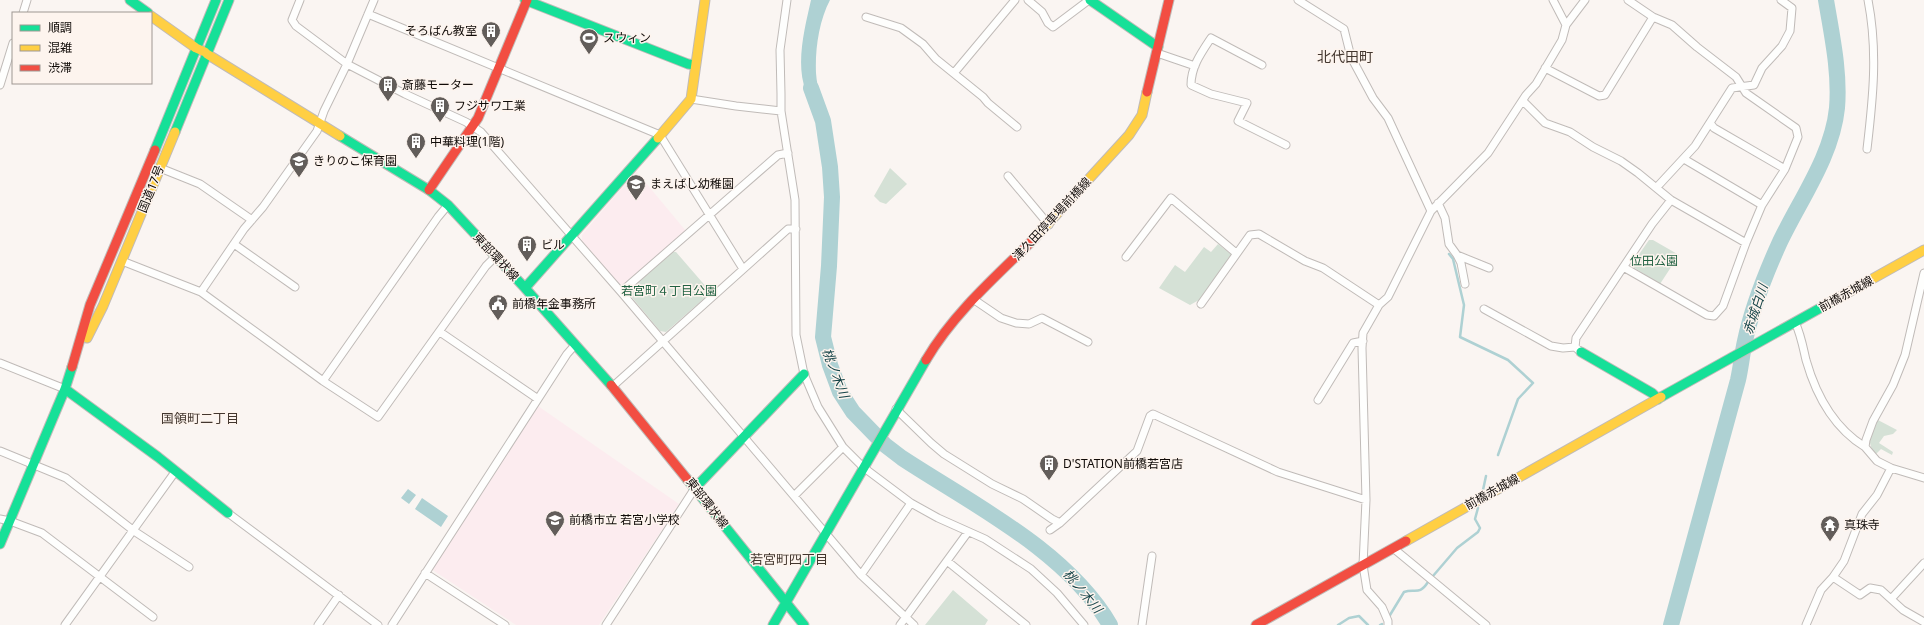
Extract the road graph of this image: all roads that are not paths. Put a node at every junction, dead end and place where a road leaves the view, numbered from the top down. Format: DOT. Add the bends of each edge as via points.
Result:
graph roads {
  1 [pos="27,0"];
  2 [pos="130,0"];
  3 [pos="216,0"];
  4 [pos="229,0"];
  5 [pos="300,0"];
  6 [pos="374,0"];
  7 [pos="526,0"];
  8 [pos="704,0"];
  9 [pos="786,0"];
  10 [pos="1015,0"];
  11 [pos="1028,0"];
  12 [pos="1089,0"];
  13 [pos="1169,0"];
  14 [pos="1298,0"];
  15 [pos="1553,0"];
  16 [pos="1585,0"];
  17 [pos="1628,0"];
  18 [pos="1781,0"];
  19 [pos="1868,0"];
  20 [pos="23,12"];
  21 [pos="147,12"];
  22 [pos="368,14"];
  23 [pos="152,17"];
  24 [pos="866,17"];
  25 [pos="1653,17"];
  26 [pos="1566,25"];
  27 [pos="12,47"];
  28 [pos="196,48"];
  29 [pos="1158,50"];
  30 [pos="207,54"];
  31 [pos="347,64"];
  32 [pos="695,65"];
  33 [pos="1262,65"];
  34 [pos="1195,66"];
  35 [pos="498,68"];
  36 [pos="1545,68"];
  37 [pos="954,73"];
  38 [pos="0,85"];
  39 [pos="1742,86"];
  40 [pos="691,99"];
  41 [pos="1523,101"];
  42 [pos="781,111"];
  43 [pos="320,123"];
  44 [pos="1710,123"];
  45 [pos="473,126"];
  46 [pos="1017,127"];
  47 [pos="660,135"];
  48 [pos="1286,145"];
  49 [pos="1867,149"];
  50 [pos="788,153"];
  51 [pos="1684,158"];
  52 [pos="160,168"];
  53 [pos="1785,169"];
  54 [pos="1008,176"];
  55 [pos="1657,187"];
  56 [pos="429,190"];
  57 [pos="1670,200"];
  58 [pos="1438,203"];
  59 [pos="448,205"];
  60 [pos="1762,205"];
  61 [pos="1432,211"];
  62 [pos="709,215"];
  63 [pos="252,220"];
  64 [pos="1049,225"];
  65 [pos="796,229"];
  66 [pos="572,237"];
  67 [pos="1746,243"];
  68 [pos="234,244"];
  69 [pos="1924,250"];
  70 [pos="1236,253"];
  71 [pos="1457,255"];
  72 [pos="496,256"];
  73 [pos="1126,257"];
  74 [pos="122,261"];
  75 [pos="1489,268"];
  76 [pos="1625,268"];
  77 [pos="743,269"];
  78 [pos="1924,273"];
  79 [pos="1465,284"];
  80 [pos="295,288"];
  81 [pos="525,288"];
  82 [pos="201,292"];
  83 [pos="621,292"];
  84 [pos="973,299"];
  85 [pos="1201,304"];
  86 [pos="1379,306"];
  87 [pos="1484,309"];
  88 [pos="1795,322"];
  89 [pos="440,332"];
  90 [pos="1363,341"];
  91 [pos="1088,342"];
  92 [pos="663,344"];
  93 [pos="575,345"];
  94 [pos="1578,349"];
  95 [pos="0,363"];
  96 [pos="804,374"];
  97 [pos="69,376"];
  98 [pos="324,381"];
  99 [pos="612,387"];
  100 [pos="64,389"];
  101 [pos="538,399"];
  102 [pos="1658,399"];
  103 [pos="1318,400"];
  104 [pos="894,413"];
  105 [pos="744,436"];
  106 [pos="843,446"];
  107 [pos="1865,447"];
  108 [pos="0,451"];
  109 [pos="33,464"];
  110 [pos="863,467"];
  111 [pos="1891,468"];
  112 [pos="175,472"];
  113 [pos="1924,478"];
  114 [pos="695,488"];
  115 [pos="794,496"];
  116 [pos="1366,500"];
  117 [pos="911,503"];
  118 [pos="228,513"];
  119 [pos="0,519"];
  120 [pos="10,520"];
  121 [pos="1060,523"];
  122 [pos="1050,530"];
  123 [pos="134,531"];
  124 [pos="825,532"];
  125 [pos="968,532"];
  126 [pos="0,544"];
  127 [pos="1393,548"];
  128 [pos="1152,556"];
  129 [pos="947,561"];
  130 [pos="1924,563"];
  131 [pos="1363,565"];
  132 [pos="189,567"];
  133 [pos="425,573"];
  134 [pos="861,575"];
  135 [pos="100,577"];
  136 [pos="1833,578"];
  137 [pos="339,595"];
  138 [pos="1891,600"];
  139 [pos="785,603"];
  140 [pos="153,617"];
  141 [pos="906,618"];
  142 [pos="1924,622"];
  143 [pos="65,625"];
  144 [pos="318,625"];
  145 [pos="378,625"];
  146 [pos="392,625"];
  147 [pos="504,625"];
  148 [pos="606,625"];
  149 [pos="773,625"];
  150 [pos="804,625"];
  151 [pos="900,625"];
  152 [pos="914,625"];
  153 [pos="1026,625"];
  154 [pos="1083,625"];
  155 [pos="1142,625"];
  156 [pos="1256,625"];
  157 [pos="1388,625"];
  158 [pos="1486,625"];
  159 [pos="1806,625"];
  1 -- 20 [label="street"];
  2 -- 21 [label="main road"];
  3 -- 28 [label="main road, 国道17号"];
  4 -- 30 [label="main road, 国道17号"];
  5 -- 31 [label="street" via="292,20 296,26"];
  6 -- 22 [label="street"];
  7 -- 32 [label="main road"];
  7 -- 35 [label="main road"];
  8 -- 32 [label="main road"];
  9 -- 42 [label="street" via="780,50"];
  10 -- 37 [label="street"];
  11 -- 12 [label="street" via="1042,12 1048,24 1053,27"];
  12 -- 29 [label="main road"];
  13 -- 29 [label="main road, 津久田停車場前橋線"];
  14 -- 61 [label="street" via="1344,29 1351,57 1373,98 1388,118"];
  15 -- 26 [label="street"];
  16 -- 26 [label="street"];
  17 -- 25 [label="street"];
  18 -- 39 [label="street" via="1792,8 1790,31 1782,46 1762,68 1754,85"];
  19 -- 49 [label="street" via="1873,22 1874,95"];
  22 -- 31 [label="street"];
  22 -- 35 [label="street"];
  23 -- 28 [label="main road, 東部環状線"];
  24 -- 37 [label="street" via="901,28 923,44 932,56"];
  25 -- 36 [label="street" via="1605,95 1599,96"];
  25 -- 39 [label="street" via="1672,25 1697,48 1736,77"];
  26 -- 36 [label="street" via="1562,40"];
  27 -- 38 [label="street"];
  28 -- 30 [label="main road, 東部環状線"];
  28 -- 97 [label="main road, 国道17号" via="90,304"];
  29 -- 34 [label="street"];
  29 -- 64 [label="main road, 津久田停車場前橋線" via="1142,115 1129,135"];
  30 -- 43 [label="main road, 東部環状線"];
  30 -- 52 [label="main road, 国道17号"];
  31 -- 43 [label="street"];
  31 -- 45 [label="street"];
  32 -- 40 [label="main road"];
  33 -- 34 [label="street" via="1211,38"];
  34 -- 48 [label="street" via="1191,85 1211,94 1247,103 1238,121"];
  35 -- 45 [label="main road"];
  35 -- 47 [label="street"];
  36 -- 41 [label="street"];
  37 -- 46 [label="street"];
  39 -- 44 [label="street" via="1732,88"];
  39 -- 53 [label="street" via="1746,93 1796,128 1798,137"];
  40 -- 42 [label="street"];
  40 -- 47 [label="main road"];
  41 -- 55 [label="street" via="1545,123 1570,132 1593,147 1621,160"];
  41 -- 58 [label="street" via="1488,153"];
  42 -- 50 [label="street"];
  43 -- 56 [label="main road, 東部環状線"];
  43 -- 63 [label="street" via="317,131"];
  44 -- 51 [label="street"];
  44 -- 53 [label="street" via="1714,128"];
  45 -- 56 [label="main road"];
  45 -- 66 [label="street"];
  47 -- 62 [label="street"];
  47 -- 66 [label="main road"];
  50 -- 62 [label="street" via="778,155"];
  50 -- 65 [label="street" via="795,200"];
  51 -- 55 [label="street"];
  51 -- 60 [label="street"];
  52 -- 63 [label="street" via="200,184"];
  52 -- 74 [label="main road, 国道17号"];
  53 -- 60 [label="street"];
  54 -- 64 [label="street"];
  55 -- 57 [label="street"];
  56 -- 59 [label="main road, 東部環状線"];
  57 -- 67 [label="street"];
  57 -- 76 [label="street"];
  58 -- 61 [label="street"];
  58 -- 71 [label="street" via="1445,218 1449,244"];
  59 -- 72 [label="main road, 東部環状線"];
  59 -- 98 [label="street"];
  60 -- 67 [label="street"];
  61 -- 86 [label="street" via="1388,297"];
  62 -- 77 [label="street"];
  62 -- 83 [label="street"];
  63 -- 68 [label="street"];
  64 -- 84 [label="main road, 津久田停車場前橋線"];
  65 -- 77 [label="street" via="788,229"];
  65 -- 96 [label="street" via="796,335"];
  66 -- 81 [label="main road"];
  66 -- 83 [label="street"];
  67 -- 76 [label="street" via="1723,306 1714,316 1707,315"];
  68 -- 80 [label="street"];
  68 -- 82 [label="street"];
  69 -- 88 [label="main road, 前橋赤城線"];
  70 -- 73 [label="street" via="1171,198"];
  70 -- 85 [label="street"];
  70 -- 86 [label="street" via="1250,235 1259,234 1305,261 1323,268"];
  71 -- 75 [label="street"];
  71 -- 79 [label="street"];
  72 -- 81 [label="main road, 東部環状線"];
  72 -- 89 [label="street" via="486,266"];
  74 -- 82 [label="street"];
  74 -- 97 [label="main road, 国道17号"];
  76 -- 94 [label="street" via="1576,338"];
  77 -- 92 [label="street"];
  78 -- 107 [label="street" via="1905,355 1893,385 1873,420"];
  81 -- 93 [label="main road, 東部環状線"];
  82 -- 98 [label="street"];
  83 -- 92 [label="street"];
  84 -- 91 [label="street" via="1001,318 1029,324 1042,318"];
  84 -- 104 [label="main road, 津久田停車場前橋線" via="934,346"];
  86 -- 90 [label="street" via="1363,333"];
  87 -- 94 [label="street" via="1551,346"];
  88 -- 102 [label="main road, 前橋赤城線"];
  88 -- 107 [label="street" via="1820,399 1844,431"];
  89 -- 98 [label="street" via="378,417"];
  89 -- 101 [label="street"];
  90 -- 103 [label="street" via="1353,344"];
  90 -- 116 [label="street"];
  92 -- 99 [label="street"];
  92 -- 105 [label="street"];
  93 -- 99 [label="main road, 東部環状線"];
  93 -- 101 [label="street"];
  94 -- 102 [label="main road"];
  95 -- 100 [label="street"];
  96 -- 105 [label="main road"];
  96 -- 106 [label="street" via="818,407"];
  97 -- 100 [label="main road, 国道17号"];
  99 -- 114 [label="main road, 東部環状線"];
  100 -- 109 [label="main road, 国道17号"];
  100 -- 112 [label="main road"];
  101 -- 133 [label="street"];
  102 -- 127 [label="main road, 前橋赤城線"];
  104 -- 110 [label="main road, 津久田停車場前橋線"];
  104 -- 121 [label="street" via="944,454"];
  105 -- 114 [label="main road"];
  105 -- 115 [label="street"];
  106 -- 110 [label="street"];
  106 -- 115 [label="street"];
  107 -- 111 [label="street" via="1877,461"];
  108 -- 109 [label="street"];
  109 -- 120 [label="main road, 国道17号"];
  109 -- 123 [label="street" via="66,478"];
  110 -- 117 [label="street"];
  110 -- 124 [label="main road"];
  111 -- 113 [label="street"];
  111 -- 136 [label="street" via="1877,495 1862,514 1844,561"];
  112 -- 118 [label="main road"];
  112 -- 123 [label="street"];
  114 -- 139 [label="main road, 東部環状線"];
  114 -- 148 [label="street"];
  115 -- 124 [label="street"];
  116 -- 121 [label="street" via="1278,472 1153,414 1137,451"];
  116 -- 131 [label="street"];
  117 -- 125 [label="street"];
  117 -- 134 [label="street"];
  118 -- 137 [label="street"];
  119 -- 120 [label="street"];
  120 -- 126 [label="main road, 国道17号"];
  120 -- 135 [label="street" via="42,533"];
  121 -- 122 [label="street"];
  123 -- 132 [label="street"];
  123 -- 135 [label="street"];
  124 -- 134 [label="street"];
  124 -- 139 [label="main road"];
  125 -- 129 [label="street"];
  125 -- 154 [label="street" via="991,542 1036,573 1058,593"];
  127 -- 131 [label="main road, 前橋赤城線"];
  127 -- 158 [label="street"];
  128 -- 155 [label="street"];
  129 -- 141 [label="street"];
  129 -- 153 [label="street"];
  130 -- 138 [label="street"];
  131 -- 156 [label="main road, 前橋赤城線"];
  131 -- 157 [label="street" via="1367,590 1382,607"];
  133 -- 146 [label="street"];
  133 -- 147 [label="street"];
  134 -- 141 [label="street"];
  135 -- 140 [label="street"];
  135 -- 143 [label="street"];
  136 -- 138 [label="street" via="1860,595 1870,588 1881,590"];
  136 -- 159 [label="street" via="1821,590"];
  137 -- 144 [label="street"];
  137 -- 145 [label="street"];
  138 -- 142 [label="street"];
  139 -- 149 [label="main road"];
  139 -- 150 [label="main road"];
  141 -- 151 [label="street"];
  141 -- 152 [label="street"];
}
